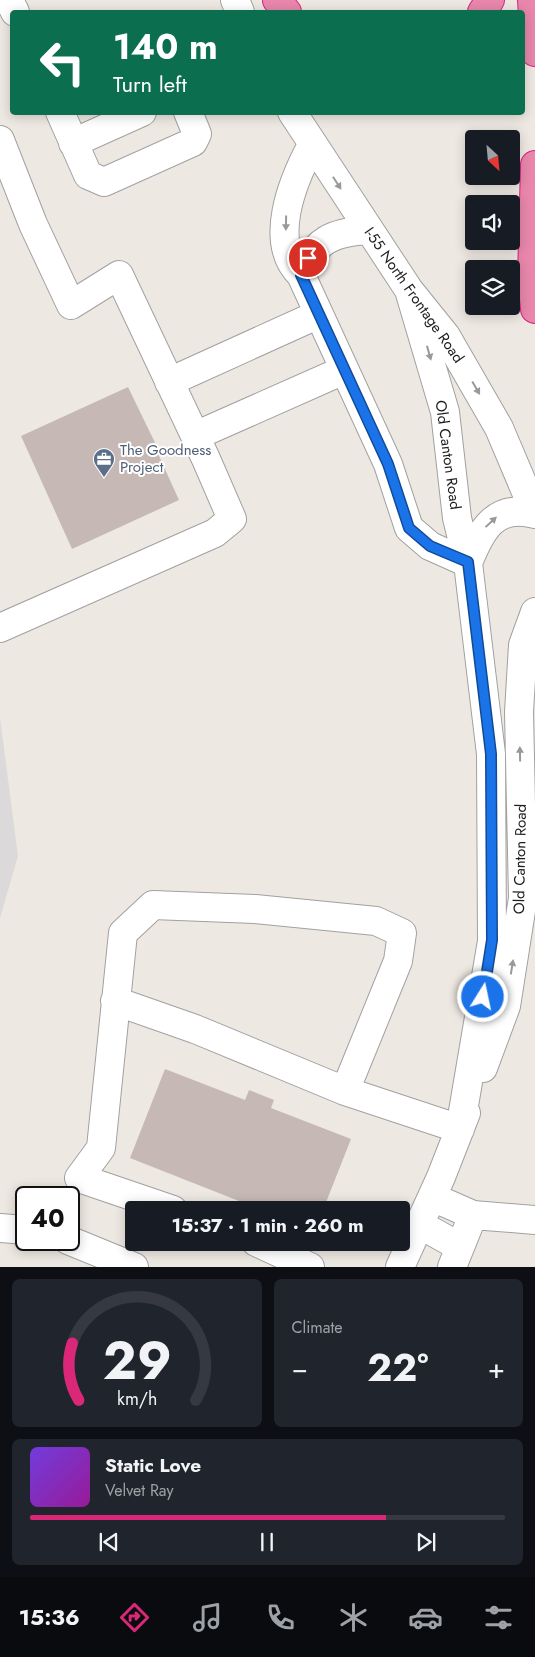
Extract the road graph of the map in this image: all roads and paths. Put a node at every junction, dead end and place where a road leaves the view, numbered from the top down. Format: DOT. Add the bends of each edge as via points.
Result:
graph roads {
  1 [pos="277,0"];
  2 [pos="532,0"];
  3 [pos="285,10"];
  4 [pos="535,52"];
  5 [pos="61,115"];
  6 [pos="135,115"];
  7 [pos="189,115"];
  8 [pos="294,115"];
  9 [pos="0,140"];
  10 [pos="73,143"];
  11 [pos="312,145"];
  12 [pos="535,165"];
  13 [pos="368,230"];
  14 [pos="301,275"];
  15 [pos="408,290"];
  16 [pos="535,309"];
  17 [pos="319,314"];
  18 [pos="344,370"];
  19 [pos="169,382"];
  20 [pos="195,436"];
  21 [pos="535,513"];
  22 [pos="468,562"];
  23 [pos="535,612"];
  24 [pos="0,628"];
  25 [pos="115,1001"];
  26 [pos="345,1091"];
  27 [pos="460,1129"];
  28 [pos="432,1197"];
  29 [pos="147,1201"];
  30 [pos="473,1215"];
  31 [pos="535,1220"];
  32 [pos="419,1224"];
  33 [pos="0,1228"];
  34 [pos="15,1229"];
  35 [pos="80,1245"];
  36 [pos="275,1251"];
  37 [pos="456,1257"];
  38 [pos="134,1267"];
  39 [pos="310,1267"];
  40 [pos="400,1267"];
  1 -- 3 [label="highway"];
  2 -- 4 [label="highway"];
  5 -- 10 [label="street"];
  6 -- 10 [label="street"];
  7 -- 10 [label="street" via="197,134 193,142 104,182 88,175"];
  8 -- 11 [label="street, I-55 North Frontage Road"];
  9 -- 19 [label="street" via="33,224 71,305 118,275"];
  11 -- 13 [label="street, I-55 North Frontage Road, one-way"];
  11 -- 14 [label="street, one-way" via="297,172 287,205 286,251 293,267"];
  12 -- 16 [label="highway" via="532,277"];
  13 -- 14 [label="street" via="344,232 326,239 308,258"];
  13 -- 15 [label="street, I-55 North Frontage Road"];
  14 -- 17 [label="street"];
  15 -- 21 [label="street, I-55 North Frontage Road, one-way" via="446,336 499,428"];
  15 -- 22 [label="street, Old Canton Road, one-way" via="445,412 457,518"];
  17 -- 18 [label="street"];
  17 -- 19 [label="street"];
  18 -- 20 [label="street"];
  18 -- 22 [label="street" via="388,464 409,528 430,546"];
  19 -- 20 [label="street"];
  20 -- 24 [label="street" via="232,519 215,533"];
  22 -- 21 [label="street, Old Canton Road, one-way" via="479,535 495,517 521,510"];
  22 -- 27 [label="street, Old Canton Road" via="491,754 492,940"];
  27 -- 23 [label="street, Old Canton Road, one-way" via="506,1006 523,898 519,712 523,645"];
  25 -- 26 [label="street" via="195,1029"];
  25 -- 26 [label="street" via="123,933 152,905 255,909 376,921 402,933 398,961"];
  25 -- 29 [label="street" via="101,1148 79,1178"];
  26 -- 27 [label="street"];
  27 -- 28 [label="street, Old Canton Road"];
  28 -- 30 [label="street"];
  28 -- 32 [label="street, Old Canton Road"];
  30 -- 31 [label="street"];
  30 -- 37 [label="street"];
  32 -- 37 [label="street"];
  32 -- 40 [label="street, Old Canton Road"];
  33 -- 34 [label="street"];
  35 -- 38 [label="street"];
  36 -- 39 [label="street"];
}
